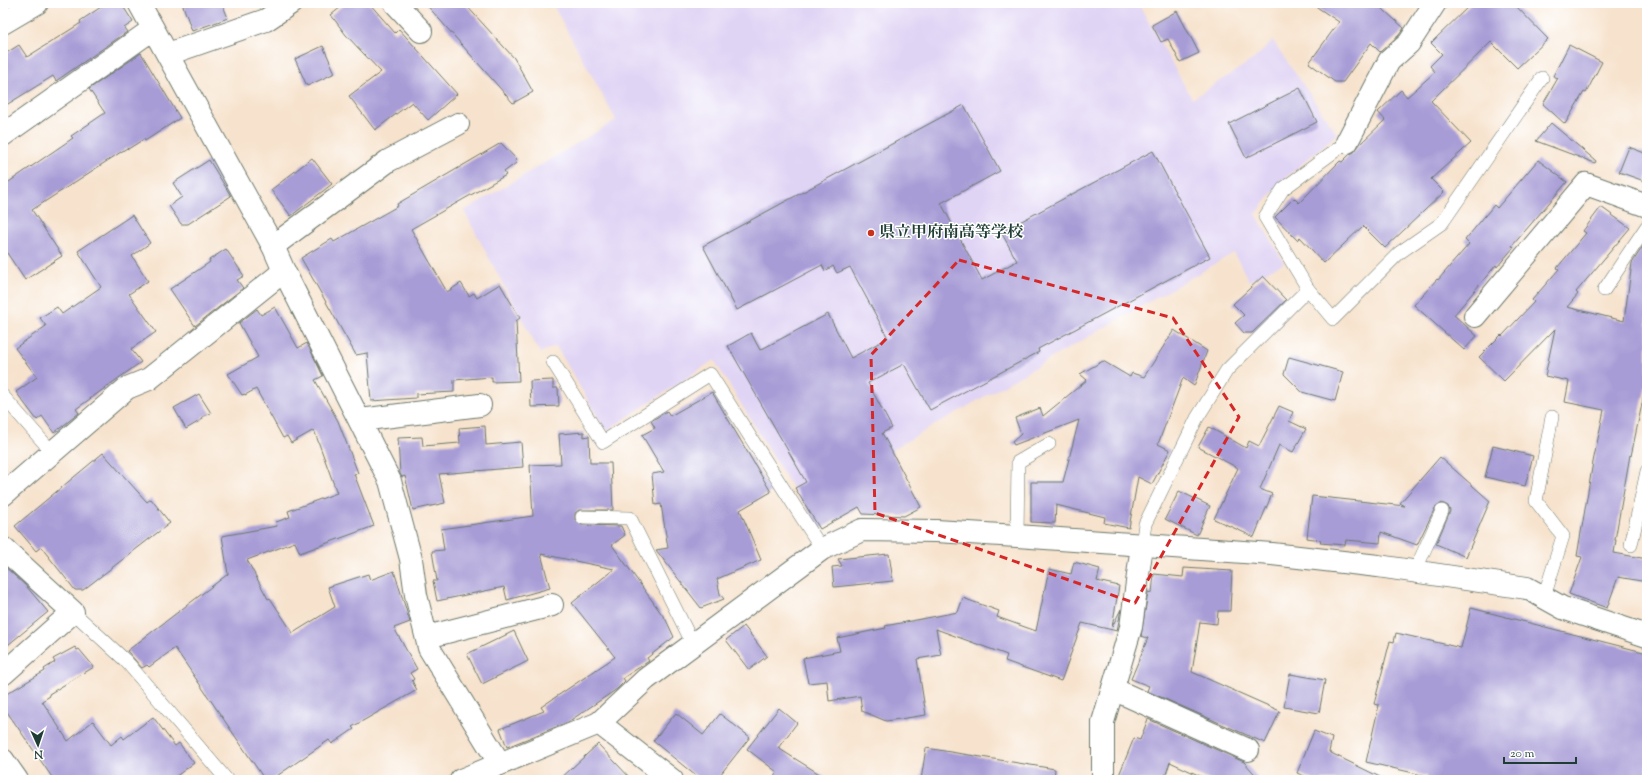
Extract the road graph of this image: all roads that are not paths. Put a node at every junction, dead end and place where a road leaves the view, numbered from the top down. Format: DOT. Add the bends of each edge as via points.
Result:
graph roads {
  1 [pos="37,3"];
  2 [pos="139,3"];
  3 [pos="291,3"];
  4 [pos="395,3"];
  5 [pos="1435,3"];
  6 [pos="3,23"];
  7 [pos="153,29"];
  8 [pos="421,31"];
  9 [pos="168,54"];
  10 [pos="1542,78"];
  11 [pos="458,124"];
  12 [pos="3,136"];
  13 [pos="1347,142"];
  14 [pos="1647,206"];
  15 [pos="1647,226"];
  16 [pos="273,246"];
  17 [pos="284,271"];
  18 [pos="1308,289"];
  19 [pos="1604,290"];
  20 [pos="1475,316"];
  21 [pos="552,362"];
  22 [pos="3,396"];
  23 [pos="480,405"];
  24 [pos="1552,417"];
  25 [pos="360,420"];
  26 [pos="1049,444"];
  27 [pos="52,452"];
  28 [pos="1647,471"];
  29 [pos="3,495"];
  30 [pos="1442,511"];
  31 [pos="582,517"];
  32 [pos="1017,536"];
  33 [pos="1142,545"];
  34 [pos="1631,545"];
  35 [pos="3,548"];
  36 [pos="822,549"];
  37 [pos="1415,571"];
  38 [pos="1544,597"];
  39 [pos="552,605"];
  40 [pos="73,612"];
  41 [pos="1647,636"];
  42 [pos="427,637"];
  43 [pos="693,644"];
  44 [pos="3,674"];
  45 [pos="1113,689"];
  46 [pos="599,723"];
  47 [pos="1248,750"];
  48 [pos="3,760"];
  49 [pos="500,764"];
  50 [pos="17,780"];
  51 [pos="227,780"];
  52 [pos="461,780"];
  53 [pos="672,780"];
  54 [pos="1103,780"];
  1 -- 6 [label="street"];
  2 -- 7 [label="street"];
  3 -- 9 [label="street" via="266,20"];
  4 -- 8 [label="street"];
  5 -- 13 [label="street" via="1409,43 1389,61"];
  7 -- 9 [label="street"];
  7 -- 12 [label="street"];
  9 -- 16 [label="street"];
  10 -- 18 [label="lane" via="1442,223 1399,253 1333,319"];
  11 -- 16 [label="street" via="388,161"];
  13 -- 18 [label="lane" via="1282,189 1265,217"];
  14 -- 20 [label="street" via="1586,184"];
  15 -- 19 [label="lane"];
  16 -- 17 [label="street"];
  17 -- 25 [label="street"];
  17 -- 27 [label="street" via="148,379 127,388"];
  18 -- 33 [label="lane" via="1227,370 1198,418 1145,524"];
  21 -- 36 [label="lane" via="603,442 710,374"];
  22 -- 27 [label="lane"];
  23 -- 25 [label="street"];
  24 -- 38 [label="lane" via="1536,501 1563,536"];
  25 -- 42 [label="street" via="390,481 411,558 416,595"];
  26 -- 32 [label="lane" via="1018,462"];
  27 -- 29 [label="street"];
  28 -- 34 [label="lane"];
  30 -- 37 [label="lane"];
  31 -- 43 [label="lane" via="630,518"];
  32 -- 33 [label="street"];
  32 -- 36 [label="street" via="862,530"];
  33 -- 37 [label="street" via="1272,554"];
  33 -- 45 [label="street" via="1131,627"];
  35 -- 40 [label="street"];
  36 -- 43 [label="street"];
  37 -- 38 [label="street" via="1527,588"];
  38 -- 41 [label="street" via="1563,608"];
  39 -- 42 [label="street"];
  40 -- 44 [label="street"];
  40 -- 51 [label="lane" via="126,661"];
  42 -- 49 [label="street" via="430,648"];
  43 -- 46 [label="street" via="646,679"];
  45 -- 47 [label="street"];
  45 -- 54 [label="street" via="1103,722"];
  46 -- 49 [label="street"];
  46 -- 53 [label="street"];
  48 -- 50 [label="street"];
  49 -- 52 [label="street"];
}
